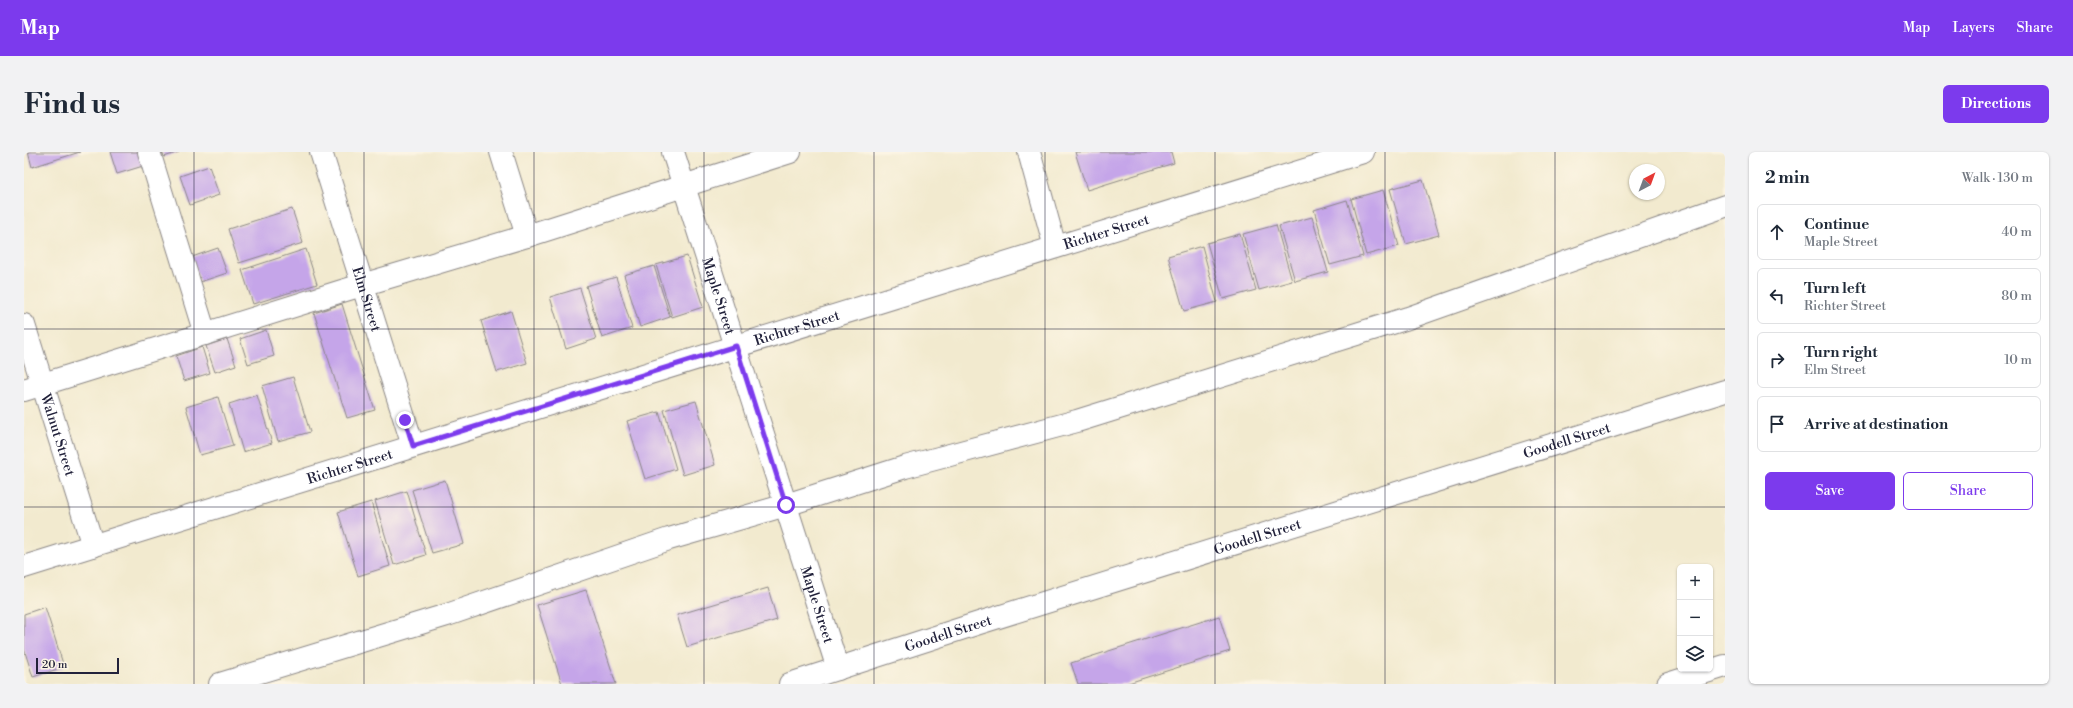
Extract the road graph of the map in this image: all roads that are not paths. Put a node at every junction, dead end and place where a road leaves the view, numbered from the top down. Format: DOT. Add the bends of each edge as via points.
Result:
graph roads {
  1 [pos="149,152"];
  2 [pos="321,152"];
  3 [pos="501,152"];
  4 [pos="673,152"];
  5 [pos="790,152"];
  6 [pos="1029,152"];
  7 [pos="1363,152"];
  8 [pos="684,186"];
  9 [pos="1725,206"];
  10 [pos="527,236"];
  11 [pos="1055,247"];
  12 [pos="362,285"];
  13 [pos="24,325"];
  14 [pos="205,334"];
  15 [pos="736,346"];
  16 [pos="33,387"];
  17 [pos="1725,391"];
  18 [pos="413,446"];
  19 [pos="786,505"];
  20 [pos="93,546"];
  21 [pos="24,567"];
  22 [pos="1725,666"];
  23 [pos="838,669"];
  24 [pos="220,684"];
  25 [pos="790,684"];
  26 [pos="1668,684"];
  1 -- 14 [label="street"];
  2 -- 12 [label="street, Elm Street"];
  3 -- 10 [label="street"];
  4 -- 8 [label="street, Maple Street"];
  5 -- 8 [label="street"];
  6 -- 11 [label="street"];
  7 -- 11 [label="street, Richter Street"];
  8 -- 10 [label="street"];
  8 -- 15 [label="street, Maple Street"];
  9 -- 19 [label="street" via="1408,318 1077,420 905,467"];
  10 -- 12 [label="street"];
  11 -- 15 [label="street, Richter Street"];
  12 -- 14 [label="street"];
  12 -- 18 [label="street, Elm Street"];
  13 -- 16 [label="street, Walnut Street"];
  14 -- 16 [label="street"];
  15 -- 18 [label="street, Richter Street"];
  15 -- 19 [label="street, Maple Street"];
  16 -- 20 [label="street, Walnut Street"];
  17 -- 23 [label="street, Goodell Street" via="978,622"];
  18 -- 20 [label="street, Richter Street"];
  19 -- 23 [label="street, Maple Street"];
  19 -- 24 [label="street" via="669,539 447,614"];
  20 -- 21 [label="street, Richter Street"];
  22 -- 26 [label="street"];
  23 -- 25 [label="street, Goodell Street"];
}
